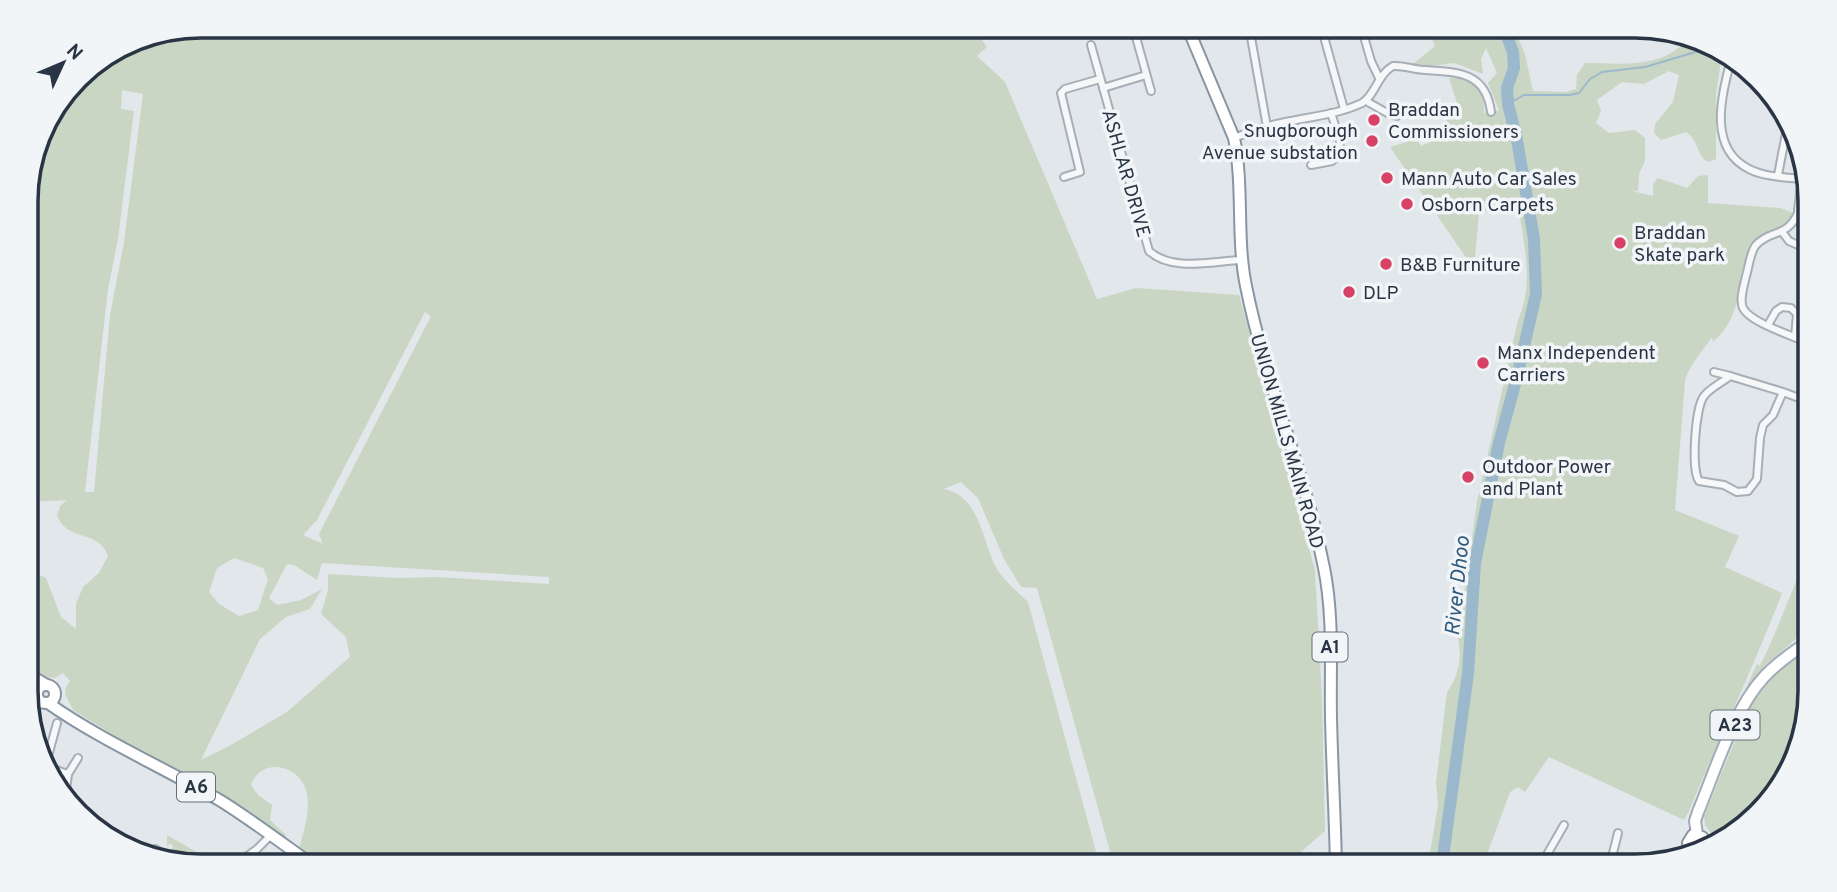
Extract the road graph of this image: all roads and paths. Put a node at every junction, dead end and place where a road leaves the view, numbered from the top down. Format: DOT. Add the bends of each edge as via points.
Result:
graph roads {
  1 [pos="1136,39"];
  2 [pos="1192,39"];
  3 [pos="1251,39"];
  4 [pos="1325,39"];
  5 [pos="1365,39"];
  6 [pos="1091,45"];
  7 [pos="1729,68"];
  8 [pos="1146,75"];
  9 [pos="1379,78"];
  10 [pos="1100,79"];
  11 [pos="1103,88"];
  12 [pos="1151,92"];
  13 [pos="1362,103"];
  14 [pos="1344,109"];
  15 [pos="1491,112"];
  16 [pos="1331,113"];
  17 [pos="1397,116"];
  18 [pos="1267,127"];
  19 [pos="1785,137"];
  20 [pos="1234,138"];
  21 [pos="1311,165"];
  22 [pos="1080,172"];
  23 [pos="1778,175"];
  24 [pos="1065,177"];
  25 [pos="1797,178"];
  26 [pos="1083,180"];
  27 [pos="1798,212"];
  28 [pos="1783,233"];
  29 [pos="1798,245"];
  30 [pos="1241,260"];
  31 [pos="1768,325"];
  32 [pos="1795,337"];
  33 [pos="1798,338"];
  34 [pos="1714,372"];
  35 [pos="1730,376"];
  36 [pos="1783,392"];
  37 [pos="1798,398"];
  38 [pos="1798,649"];
  39 [pos="38,692"];
  40 [pos="39,699"];
  41 [pos="49,700"];
  42 [pos="39,704"];
  43 [pos="57,723"];
  44 [pos="50,750"];
  45 [pos="78,758"];
  46 [pos="60,771"];
  47 [pos="68,774"];
  48 [pos="67,782"];
  49 [pos="1564,825"];
  50 [pos="1618,833"];
  51 [pos="271,835"];
  52 [pos="1697,842"];
  53 [pos="251,853"];
  54 [pos="296,853"];
  55 [pos="1336,853"];
  56 [pos="1548,853"];
  57 [pos="1613,853"];
  1 -- 8 [label="street"];
  2 -- 20 [label="main road, UNION MILLS MAIN ROAD / A1"];
  3 -- 18 [label="street"];
  4 -- 14 [label="street"];
  5 -- 9 [label="street"];
  6 -- 10 [label="street, ASHLAR DRIVE"];
  7 -- 23 [label="street" via="1721,134 1738,161 1751,170"];
  8 -- 11 [label="street"];
  8 -- 12 [label="street"];
  9 -- 13 [label="street"];
  9 -- 15 [label="street" via="1393,66 1402,65 1462,72 1478,82 1490,100"];
  10 -- 11 [label="street, ASHLAR DRIVE"];
  10 -- 22 [label="street" via="1061,93"];
  11 -- 30 [label="street, ASHLAR DRIVE" via="1149,251 1171,262"];
  13 -- 14 [label="street"];
  13 -- 17 [label="street"];
  14 -- 16 [label="street"];
  16 -- 18 [label="street"];
  16 -- 21 [label="street" via="1340,140 1339,154 1332,161"];
  18 -- 20 [label="street"];
  19 -- 23 [label="street"];
  20 -- 30 [label="main road, UNION MILLS MAIN ROAD / A1"];
  22 -- 24 [label="street"];
  22 -- 26 [label="street"];
  23 -- 25 [label="street"];
  27 -- 28 [label="street"];
  28 -- 29 [label="street"];
  28 -- 31 [label="street" via="1753,249 1741,295 1751,318"];
  30 -- 55 [label="main road, UNION MILLS MAIN ROAD / A1" via="1325,571"];
  31 -- 32 [label="street"];
  31 -- 32 [label="street" via="1776,311 1791,308 1797,314"];
  32 -- 33 [label="street"];
  34 -- 35 [label="street"];
  35 -- 36 [label="street"];
  35 -- 36 [label="street" via="1705,395 1700,405 1696,475 1704,483 1743,493 1753,486 1763,425"];
  36 -- 37 [label="street"];
  38 -- 52 [label="main road, A23" via="1762,678 1747,699 1698,811"];
  39 -- 41 [label="main road, A6" via="53,688"];
  40 -- 41 [label="main road, A6"];
  41 -- 42 [label="street"];
  41 -- 51 [label="main road, A6" via="91,732 220,801"];
  43 -- 44 [label="street"];
  45 -- 47 [label="street"];
  46 -- 47 [label="street"];
  47 -- 48 [label="street"];
  49 -- 56 [label="street"];
  50 -- 57 [label="street"];
  51 -- 53 [label="street"];
  51 -- 54 [label="main road, A6"];
}
